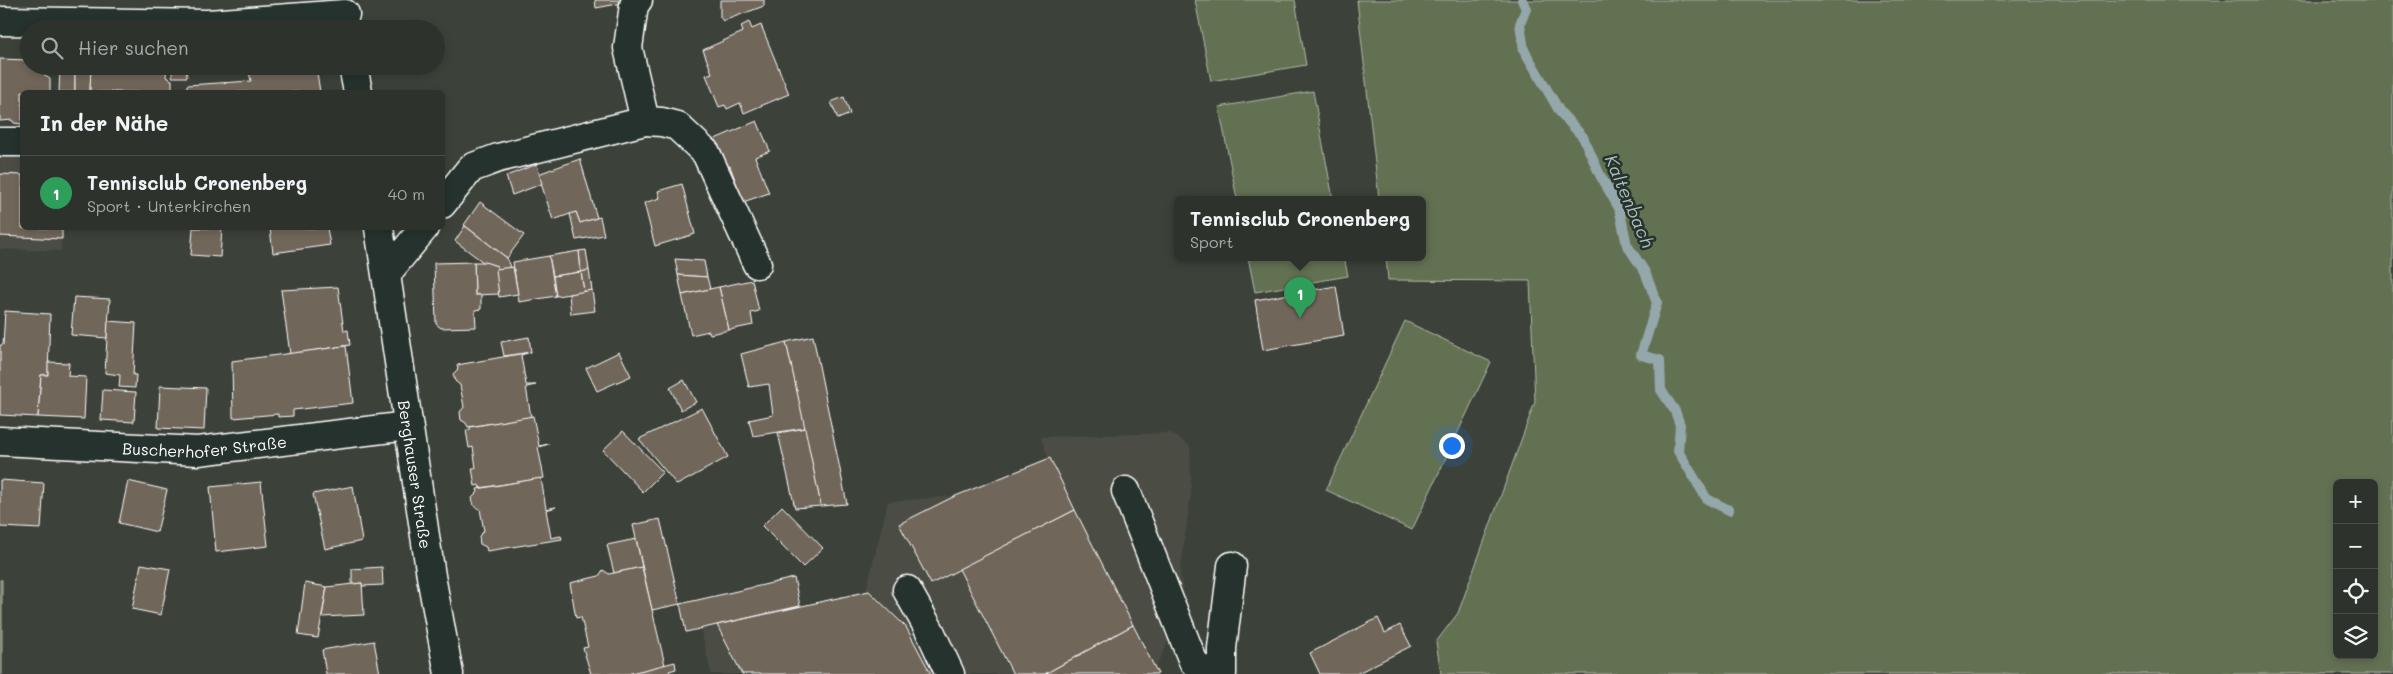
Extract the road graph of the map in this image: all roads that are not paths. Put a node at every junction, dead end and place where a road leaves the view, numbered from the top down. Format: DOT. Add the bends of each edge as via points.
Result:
graph roads {
  1 [pos="638,0"];
  2 [pos="345,14"];
  3 [pos="263,20"];
  4 [pos="0,21"];
  5 [pos="20,21"];
  6 [pos="355,75"];
  7 [pos="358,90"];
  8 [pos="646,121"];
  9 [pos="0,142"];
  10 [pos="20,142"];
  11 [pos="445,200"];
  12 [pos="379,230"];
  13 [pos="422,230"];
  14 [pos="757,264"];
  15 [pos="387,273"];
  16 [pos="408,426"];
  17 [pos="0,441"];
  18 [pos="1126,491"];
  19 [pos="1232,566"];
  20 [pos="907,590"];
  21 [pos="449,674"];
  22 [pos="950,674"];
  23 [pos="1204,674"];
  24 [pos="1222,674"];
  1 -- 8 [label="street" via="634,5 628,48"];
  2 -- 3 [label="street"];
  4 -- 5 [label="street"];
  6 -- 7 [label="street"];
  8 -- 11 [label="street" via="498,158 471,168"];
  8 -- 14 [label="street" via="677,126 706,154"];
  9 -- 10 [label="street"];
  12 -- 15 [label="street, Berghauser Straße"];
  13 -- 15 [label="street"];
  15 -- 16 [label="street, Berghauser Straße"];
  16 -- 17 [label="street, Buscherhofer Straße" via="198,452"];
  16 -- 21 [label="street, Berghauser Straße"];
  18 -- 23 [label="street" via="1193,661"];
  19 -- 24 [label="street"];
  20 -- 22 [label="street"];
}
